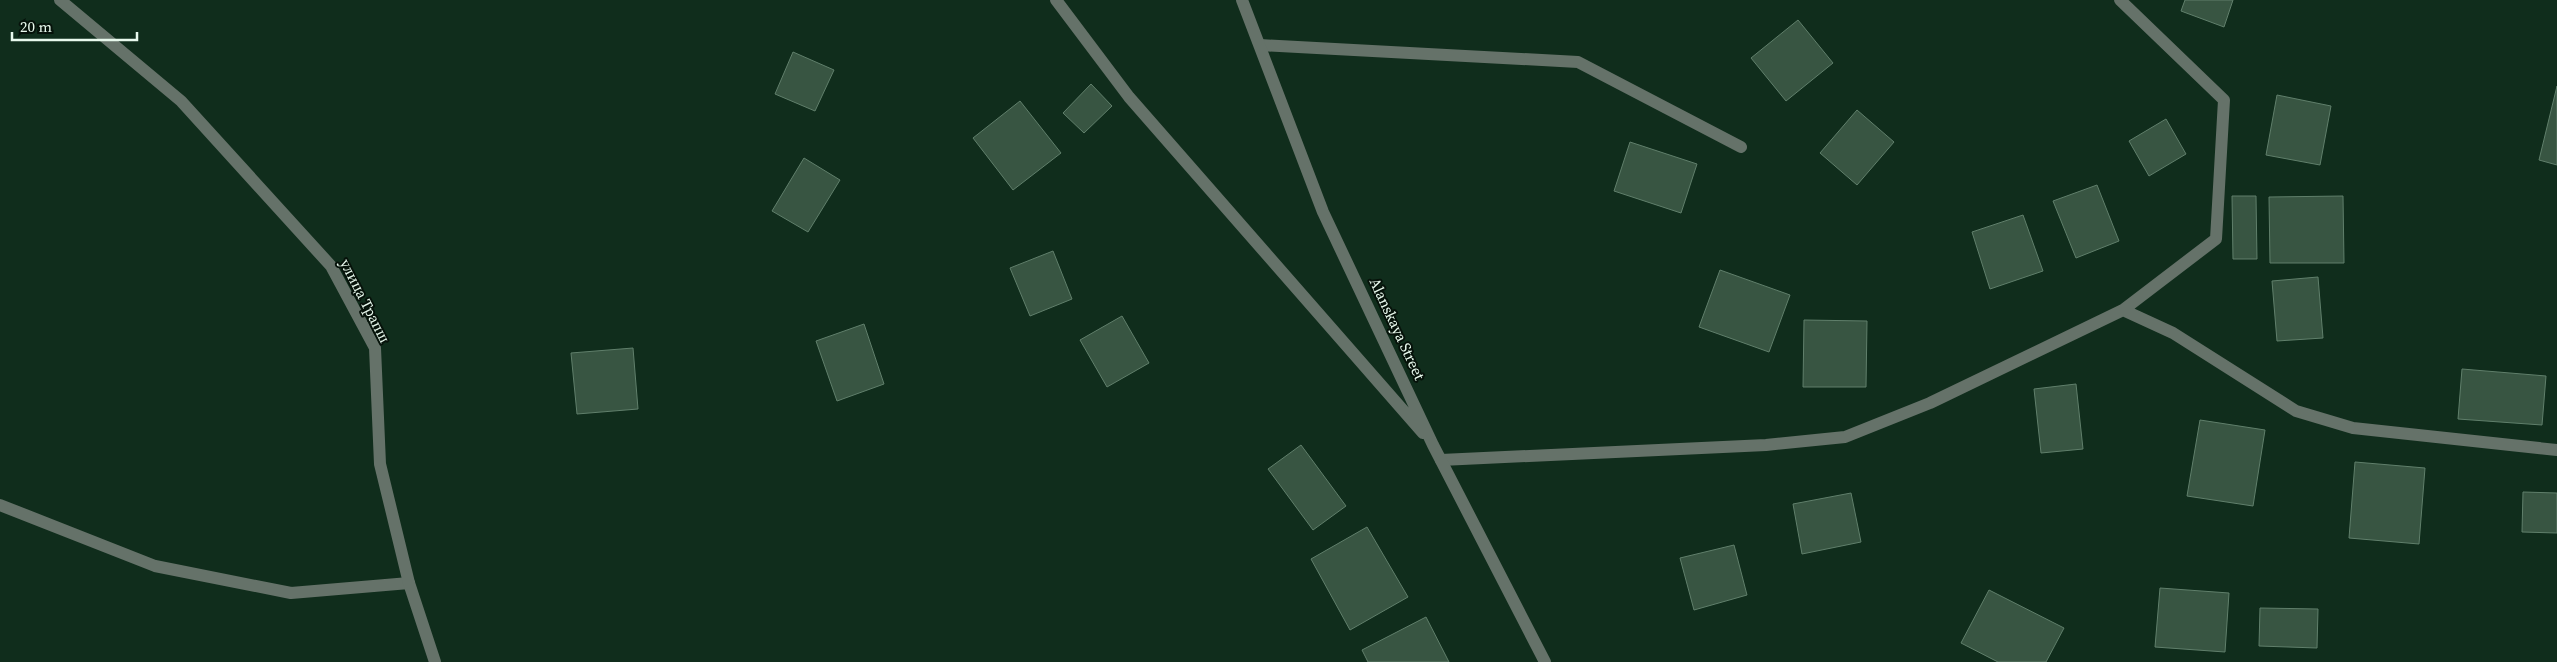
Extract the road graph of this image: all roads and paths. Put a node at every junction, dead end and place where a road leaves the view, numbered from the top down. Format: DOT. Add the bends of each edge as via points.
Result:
graph roads {
  1 [pos="60,0"];
  2 [pos="1056,0"];
  3 [pos="1242,0"];
  4 [pos="2120,0"];
  5 [pos="1260,45"];
  6 [pos="1741,147"];
  7 [pos="2123,310"];
  8 [pos="1433,445"];
  9 [pos="2557,450"];
  10 [pos="1441,460"];
  11 [pos="0,505"];
  12 [pos="409,583"];
  13 [pos="435,662"];
  14 [pos="1545,662"];
  1 -- 12 [label="street, улица Трапш" via="181,101 331,266 375,348 380,464"];
  2 -- 8 [label="street" via="1129,97"];
  3 -- 5 [label="street, Alanskaya Street"];
  4 -- 7 [label="street" via="2224,100 2216,238"];
  5 -- 6 [label="street" via="1578,62"];
  5 -- 8 [label="street, Alanskaya Street" via="1323,212"];
  7 -- 9 [label="street" via="2173,333 2296,411 2353,428"];
  7 -- 10 [label="street" via="1930,403 1844,436 1766,445"];
  8 -- 10 [label="street, Alanskaya Street"];
  10 -- 14 [label="street, Alanskaya Street"];
  11 -- 12 [label="street" via="155,566 292,593"];
  12 -- 13 [label="street, улица Трапш"];
}
